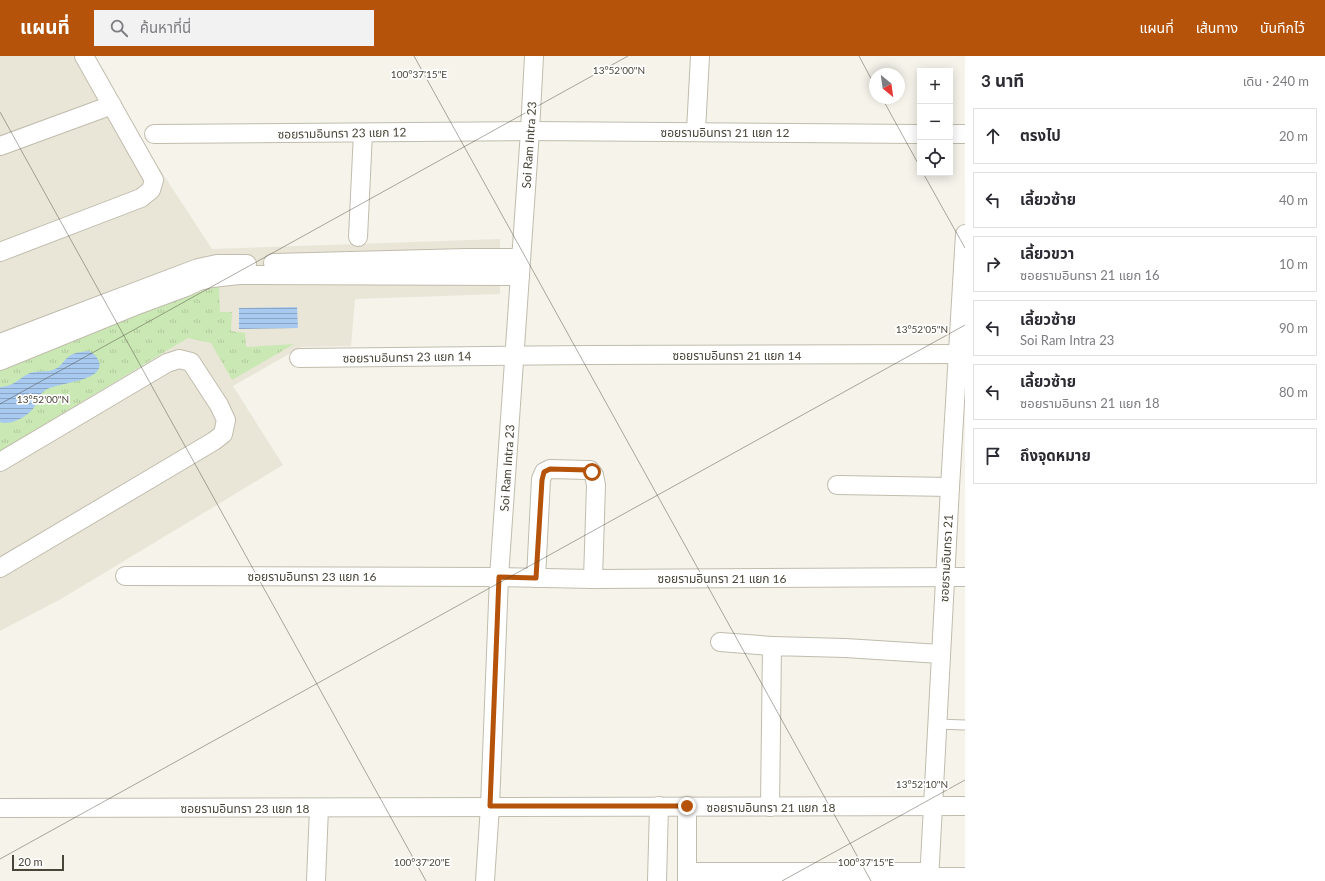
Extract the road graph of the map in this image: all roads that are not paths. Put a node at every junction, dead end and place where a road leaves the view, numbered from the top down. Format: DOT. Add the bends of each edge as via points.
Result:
graph roads {
  1 [pos="84,56"];
  2 [pos="534,56"];
  3 [pos="700,56"];
  4 [pos="112,105"];
  5 [pos="530,131"];
  6 [pos="696,131"];
  7 [pos="363,133"];
  8 [pos="154,134"];
  9 [pos="917,134"];
  10 [pos="953,134"];
  11 [pos="965,134"];
  12 [pos="0,146"];
  13 [pos="965,234"];
  14 [pos="358,237"];
  15 [pos="0,252"];
  16 [pos="521,267"];
  17 [pos="0,343"];
  18 [pos="962,354"];
  19 [pos="515,356"];
  20 [pos="299,358"];
  21 [pos="0,362"];
  22 [pos="0,462"];
  23 [pos="837,485"];
  24 [pos="950,487"];
  25 [pos="0,568"];
  26 [pos="125,576"];
  27 [pos="499,577"];
  28 [pos="946,577"];
  29 [pos="965,577"];
  30 [pos="536,578"];
  31 [pos="594,579"];
  32 [pos="720,642"];
  33 [pos="772,646"];
  34 [pos="941,654"];
  35 [pos="937,724"];
  36 [pos="965,725"];
  37 [pos="490,806"];
  38 [pos="658,806"];
  39 [pos="687,806"];
  40 [pos="965,806"];
  41 [pos="770,807"];
  42 [pos="932,807"];
  43 [pos="0,808"];
  44 [pos="319,808"];
  45 [pos="687,876"];
  46 [pos="929,877"];
  47 [pos="965,877"];
  48 [pos="316,881"];
  49 [pos="485,881"];
  50 [pos="657,881"];
  1 -- 4 [label="street"];
  2 -- 5 [label="street, Soi Ram Intra 23"];
  3 -- 6 [label="street"];
  4 -- 12 [label="street"];
  4 -- 15 [label="street" via="154,180 151,190 141,198"];
  5 -- 6 [label="street, ซอยรามอินทรา 21 แยก 12"];
  5 -- 7 [label="street, ซอยรามอินทรา 23 แยก 12"];
  5 -- 16 [label="street, Soi Ram Intra 23"];
  6 -- 9 [label="street, ซอยรามอินทรา 21 แยก 12"];
  7 -- 8 [label="street, ซอยรามอินทรา 23 แยก 12"];
  7 -- 14 [label="street"];
  10 -- 11 [label="street"];
  13 -- 18 [label="street, ซอยรามอินทรา 21"];
  16 -- 17 [label="street" via="460,258 217,264 198,268"];
  16 -- 19 [label="street, Soi Ram Intra 23"];
  16 -- 21 [label="street" via="212,278 140,304"];
  18 -- 19 [label="street, ซอยรามอินทรา 21 แยก 14"];
  18 -- 24 [label="street, ซอยรามอินทรา 21"];
  19 -- 20 [label="street, ซอยรามอินทรา 23 แยก 14"];
  19 -- 27 [label="street, Soi Ram Intra 23"];
  22 -- 25 [label="street" via="166,364 179,359 191,362 226,420 224,434 214,441"];
  23 -- 24 [label="street"];
  24 -- 28 [label="street, ซอยรามอินทรา 21"];
  26 -- 27 [label="street, ซอยรามอินทรา 23 แยก 16"];
  27 -- 30 [label="street, ซอยรามอินทรา 21 แยก 16"];
  27 -- 37 [label="street, Soi Ram Intra 23"];
  28 -- 29 [label="street, ซอยรามอินทรา 21 แยก 16"];
  28 -- 31 [label="street, ซอยรามอินทรา 21 แยก 16"];
  28 -- 34 [label="street, ซอยรามอินทรา 21"];
  30 -- 31 [label="street, ซอยรามอินทรา 21 แยก 16"];
  30 -- 31 [label="street" via="542,480 544,472 550,469 590,470 594,476"];
  32 -- 33 [label="street"];
  33 -- 34 [label="street"];
  33 -- 41 [label="street"];
  34 -- 35 [label="street, ซอยรามอินทรา 21"];
  35 -- 36 [label="lane"];
  35 -- 42 [label="street, ซอยรามอินทรา 21"];
  37 -- 38 [label="street, ซอยรามอินทรา 21 แยก 18"];
  37 -- 44 [label="street, ซอยรามอินทรา 23 แยก 18"];
  37 -- 49 [label="street, Soi Ram Intra 23"];
  38 -- 39 [label="street, ซอยรามอินทรา 21 แยก 18"];
  38 -- 50 [label="street"];
  39 -- 41 [label="street, ซอยรามอินทรา 21 แยก 18"];
  39 -- 45 [label="street"];
  40 -- 42 [label="street, ซอยรามอินทรา 21 แยก 18"];
  41 -- 42 [label="street, ซอยรามอินทรา 21 แยก 18"];
  42 -- 46 [label="street, ซอยรามอินทรา 21"];
  43 -- 44 [label="street, ซอยรามอินทรา 23 แยก 18"];
  44 -- 48 [label="street"];
  45 -- 46 [label="street"];
  46 -- 47 [label="street"];
}
